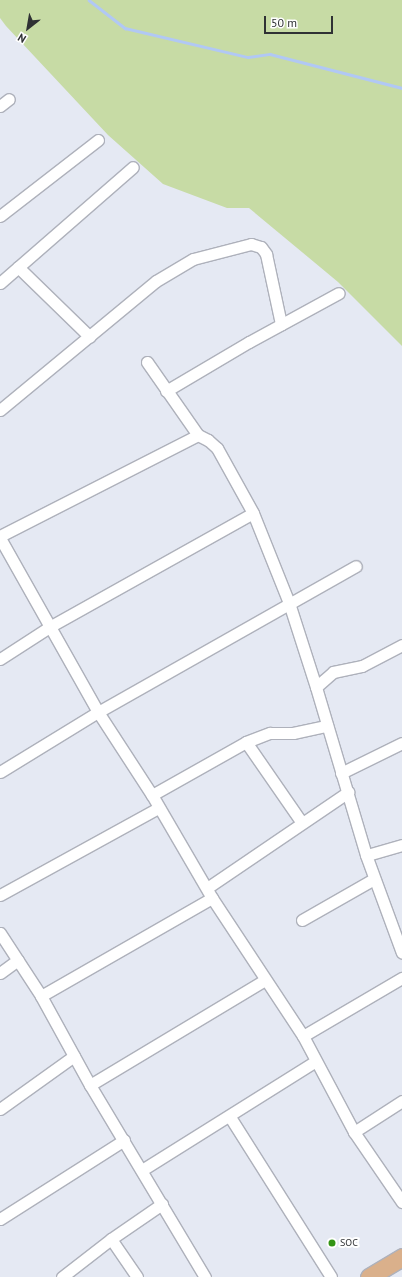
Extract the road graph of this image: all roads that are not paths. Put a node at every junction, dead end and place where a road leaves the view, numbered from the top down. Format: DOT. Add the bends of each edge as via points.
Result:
graph roads {
  1 [pos="98,140"];
  2 [pos="133,167"];
  3 [pos="0,216"];
  4 [pos="18,267"];
  5 [pos="0,283"];
  6 [pos="339,293"];
  7 [pos="281,324"];
  8 [pos="90,337"];
  9 [pos="147,362"];
  10 [pos="166,391"];
  11 [pos="0,410"];
  12 [pos="198,435"];
  13 [pos="252,513"];
  14 [pos="0,537"];
  15 [pos="356,566"];
  16 [pos="289,603"];
  17 [pos="51,626"];
  18 [pos="402,645"];
  19 [pos="0,659"];
  20 [pos="316,687"];
  21 [pos="98,712"];
  22 [pos="327,726"];
  23 [pos="246,742"];
  24 [pos="402,743"];
  25 [pos="0,772"];
  26 [pos="341,773"];
  27 [pos="348,792"];
  28 [pos="152,795"];
  29 [pos="158,808"];
  30 [pos="302,823"];
  31 [pos="402,845"];
  32 [pos="366,855"];
  33 [pos="374,879"];
  34 [pos="209,893"];
  35 [pos="0,895"];
  36 [pos="302,920"];
  37 [pos="0,933"];
  38 [pos="402,953"];
  39 [pos="18,960"];
  40 [pos="0,973"];
  41 [pos="402,978"];
  42 [pos="265,980"];
  43 [pos="41,996"];
  44 [pos="303,1036"];
  45 [pos="74,1056"];
  46 [pos="316,1061"];
  47 [pos="90,1085"];
  48 [pos="402,1101"];
  49 [pos="0,1109"];
  50 [pos="230,1117"];
  51 [pos="354,1132"];
  52 [pos="124,1140"];
  53 [pos="142,1170"];
  54 [pos="402,1202"];
  55 [pos="162,1204"];
  56 [pos="0,1219"];
  57 [pos="111,1240"];
  58 [pos="402,1257"];
  59 [pos="62,1277"];
  60 [pos="137,1277"];
  61 [pos="205,1277"];
  62 [pos="331,1277"];
  63 [pos="369,1277"];
  1 -- 3 [label="street"];
  2 -- 4 [label="street"];
  4 -- 5 [label="street"];
  4 -- 8 [label="street"];
  6 -- 7 [label="street"];
  7 -- 8 [label="street" via="266,254 262,248 251,244 193,259 179,266 156,281"];
  7 -- 10 [label="street"];
  8 -- 11 [label="street"];
  9 -- 10 [label="street"];
  10 -- 12 [label="street"];
  12 -- 13 [label="street" via="213,442"];
  12 -- 14 [label="street"];
  13 -- 16 [label="street"];
  13 -- 17 [label="street"];
  14 -- 17 [label="street"];
  15 -- 16 [label="street"];
  16 -- 20 [label="street"];
  16 -- 21 [label="street"];
  17 -- 19 [label="street"];
  17 -- 21 [label="street"];
  18 -- 20 [label="street" via="362,666 333,672"];
  20 -- 22 [label="street"];
  21 -- 25 [label="street"];
  21 -- 28 [label="street"];
  22 -- 23 [label="street" via="293,733 270,733"];
  22 -- 26 [label="street"];
  23 -- 28 [label="street"];
  23 -- 30 [label="street"];
  24 -- 26 [label="street"];
  26 -- 27 [label="street"];
  27 -- 30 [label="street"];
  27 -- 32 [label="street"];
  28 -- 29 [label="street"];
  29 -- 34 [label="street"];
  29 -- 35 [label="street"];
  30 -- 34 [label="street"];
  31 -- 32 [label="street"];
  32 -- 33 [label="street"];
  33 -- 36 [label="street"];
  33 -- 38 [label="street"];
  34 -- 42 [label="street"];
  34 -- 43 [label="street"];
  37 -- 39 [label="street"];
  39 -- 40 [label="street"];
  39 -- 43 [label="street"];
  41 -- 44 [label="street"];
  42 -- 44 [label="street"];
  42 -- 47 [label="street"];
  43 -- 45 [label="street"];
  44 -- 46 [label="street"];
  45 -- 47 [label="street"];
  45 -- 49 [label="street"];
  46 -- 50 [label="street"];
  46 -- 51 [label="street"];
  47 -- 52 [label="street"];
  48 -- 51 [label="street"];
  50 -- 53 [label="street"];
  50 -- 62 [label="street"];
  51 -- 54 [label="street"];
  52 -- 53 [label="street"];
  52 -- 56 [label="street"];
  53 -- 55 [label="street"];
  55 -- 57 [label="street"];
  55 -- 61 [label="street"];
  57 -- 59 [label="street"];
  57 -- 60 [label="street"];
  58 -- 63 [label="main road"];
}
